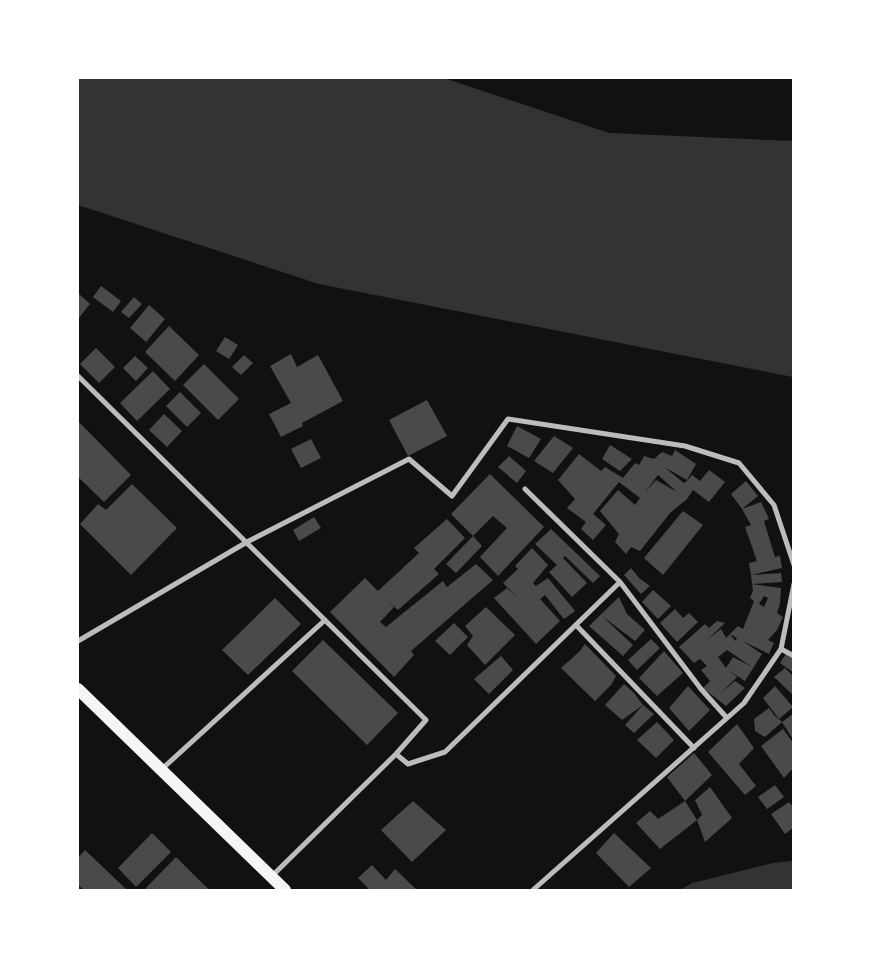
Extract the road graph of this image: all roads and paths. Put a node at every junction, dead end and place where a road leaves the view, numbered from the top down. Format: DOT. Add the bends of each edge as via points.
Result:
graph roads {
  1 [pos="78,376"];
  2 [pos="525,489"];
  3 [pos="247,542"];
  4 [pos="794,565"];
  5 [pos="620,582"];
  6 [pos="794,584"];
  7 [pos="326,620"];
  8 [pos="576,626"];
  9 [pos="78,641"];
  10 [pos="781,649"];
  11 [pos="794,656"];
  12 [pos="78,689"];
  13 [pos="727,718"];
  14 [pos="694,748"];
  15 [pos="396,754"];
  16 [pos="161,769"];
  17 [pos="271,877"];
  18 [pos="285,890"];
  19 [pos="533,890"];
  1 -- 3 [label="street"];
  2 -- 5 [label="street"];
  3 -- 4 [label="street" via="409,459 452,496 508,419 685,446 739,463 774,505"];
  3 -- 7 [label="street"];
  3 -- 9 [label="street"];
  5 -- 8 [label="street"];
  5 -- 13 [label="street" via="701,689"];
  6 -- 10 [label="street"];
  7 -- 15 [label="street" via="426,720"];
  7 -- 16 [label="street"];
  8 -- 14 [label="street"];
  8 -- 15 [label="street" via="445,752 408,764"];
  10 -- 11 [label="street"];
  10 -- 13 [label="street" via="744,703"];
  12 -- 16 [label="main road"];
  13 -- 14 [label="street"];
  14 -- 19 [label="street"];
  15 -- 17 [label="street"];
  16 -- 17 [label="main road"];
  17 -- 18 [label="main road"];
}
